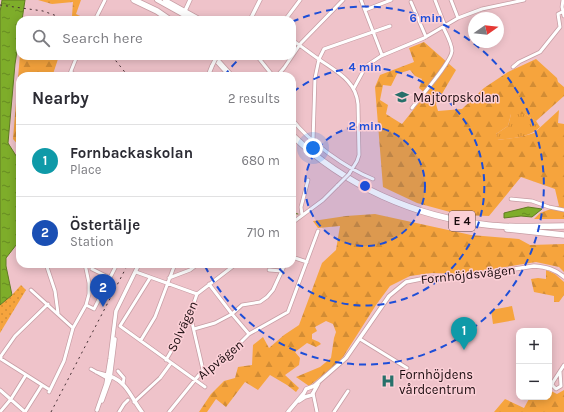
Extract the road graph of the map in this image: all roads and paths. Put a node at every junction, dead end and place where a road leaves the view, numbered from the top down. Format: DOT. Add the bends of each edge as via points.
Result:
graph roads {
  1 [pos="104,0"];
  2 [pos="134,0"];
  3 [pos="143,0"];
  4 [pos="157,0"];
  5 [pos="165,0"];
  6 [pos="190,0"];
  7 [pos="260,0"];
  8 [pos="300,0"];
  9 [pos="361,0"];
  10 [pos="391,0"];
  11 [pos="435,0"];
  12 [pos="451,0"];
  13 [pos="501,0"];
  14 [pos="524,0"];
  15 [pos="563,0"];
  16 [pos="340,1"];
  17 [pos="411,2"];
  18 [pos="501,5"];
  19 [pos="365,10"];
  20 [pos="184,12"];
  21 [pos="562,12"];
  22 [pos="97,16"];
  23 [pos="164,16"];
  24 [pos="171,16"];
  25 [pos="188,16"];
  26 [pos="192,16"];
  27 [pos="254,16"];
  28 [pos="288,16"];
  29 [pos="564,16"];
  30 [pos="458,18"];
  31 [pos="390,26"];
  32 [pos="444,26"];
  33 [pos="373,32"];
  34 [pos="426,37"];
  35 [pos="296,42"];
  36 [pos="300,45"];
  37 [pos="296,50"];
  38 [pos="382,55"];
  39 [pos="319,59"];
  40 [pos="75,60"];
  41 [pos="214,60"];
  42 [pos="219,60"];
  43 [pos="220,60"];
  44 [pos="260,60"];
  45 [pos="289,60"];
  46 [pos="513,67"];
  47 [pos="71,72"];
  48 [pos="210,72"];
  49 [pos="228,72"];
  50 [pos="232,72"];
  51 [pos="270,72"];
  52 [pos="280,72"];
  53 [pos="354,88"];
  54 [pos="412,108"];
  55 [pos="296,124"];
  56 [pos="296,138"];
  57 [pos="313,141"];
  58 [pos="296,143"];
  59 [pos="353,169"];
  60 [pos="373,179"];
  61 [pos="308,180"];
  62 [pos="511,200"];
  63 [pos="564,210"];
  64 [pos="302,215"];
  65 [pos="296,220"];
  66 [pos="564,226"];
  67 [pos="510,230"];
  68 [pos="564,230"];
  69 [pos="318,231"];
  70 [pos="564,235"];
  71 [pos="296,258"];
  72 [pos="307,262"];
  73 [pos="47,268"];
  74 [pos="86,268"];
  75 [pos="115,268"];
  76 [pos="138,268"];
  77 [pos="174,268"];
  78 [pos="193,268"];
  79 [pos="231,268"];
  80 [pos="283,268"];
  81 [pos="92,269"];
  82 [pos="269,270"];
  83 [pos="282,271"];
  84 [pos="136,272"];
  85 [pos="564,277"];
  86 [pos="110,278"];
  87 [pos="150,278"];
  88 [pos="170,278"];
  89 [pos="167,284"];
  90 [pos="209,284"];
  91 [pos="31,290"];
  92 [pos="197,294"];
  93 [pos="48,304"];
  94 [pos="86,305"];
  95 [pos="58,313"];
  96 [pos="190,314"];
  97 [pos="232,314"];
  98 [pos="73,328"];
  99 [pos="194,329"];
  100 [pos="249,334"];
  101 [pos="360,339"];
  102 [pos="141,340"];
  103 [pos="166,360"];
  104 [pos="171,363"];
  105 [pos="564,365"];
  106 [pos="407,368"];
  107 [pos="93,370"];
  108 [pos="203,370"];
  109 [pos="118,371"];
  110 [pos="560,371"];
  111 [pos="26,376"];
  112 [pos="109,377"];
  113 [pos="194,380"];
  114 [pos="122,383"];
  115 [pos="42,385"];
  116 [pos="206,387"];
  117 [pos="0,390"];
  118 [pos="348,391"];
  119 [pos="310,393"];
  120 [pos="11,399"];
  121 [pos="128,400"];
  122 [pos="134,402"];
  123 [pos="96,411"];
  124 [pos="0,412"];
  125 [pos="25,412"];
  126 [pos="119,412"];
  127 [pos="142,412"];
  128 [pos="169,412"];
  129 [pos="288,412"];
  130 [pos="317,412"];
  131 [pos="334,412"];
  1 -- 22 [label="street"];
  2 -- 23 [label="highway"];
  3 -- 24 [label="highway"];
  4 -- 20 [label="main road"];
  5 -- 20 [label="main road"];
  6 -- 20 [label="street"];
  7 -- 27 [label="street"];
  8 -- 28 [label="street"];
  9 -- 19 [label="street"];
  10 -- 19 [label="street"];
  11 -- 32 [label="street"];
  12 -- 30 [label="street"];
  13 -- 18 [label="street"];
  14 -- 18 [label="street"];
  15 -- 21 [label="street"];
  16 -- 36 [label="street"];
  17 -- 34 [label="street"];
  18 -- 30 [label="street"];
  19 -- 33 [label="street"];
  20 -- 25 [label="main road"];
  20 -- 26 [label="main road"];
  21 -- 29 [label="street"];
  21 -- 46 [label="street" via="558,14 560,27 540,52"];
  30 -- 32 [label="street"];
  31 -- 33 [label="street"];
  32 -- 34 [label="street"];
  32 -- 54 [label="street" via="452,47 451,53 445,65"];
  33 -- 38 [label="street"];
  33 -- 39 [label="street" via="324,49"];
  34 -- 38 [label="street"];
  35 -- 36 [label="street"];
  36 -- 37 [label="street"];
  36 -- 39 [label="street"];
  38 -- 53 [label="street" via="366,66"];
  39 -- 53 [label="street" via="343,75"];
  39 -- 57 [label="street" via="315,78"];
  40 -- 47 [label="street"];
  41 -- 48 [label="street, bridge"];
  42 -- 49 [label="highway"];
  43 -- 50 [label="highway"];
  44 -- 51 [label="street"];
  45 -- 52 [label="street"];
  53 -- 59 [label="street" via="358,98 359,155"];
  55 -- 57 [label="street"];
  56 -- 66 [label="highway, E 4" via="316,156 352,180 381,196 418,210 489,225"];
  57 -- 59 [label="street"];
  58 -- 67 [label="highway, E 4" via="324,167 351,184 392,204 441,220"];
  59 -- 60 [label="street"];
  59 -- 64 [label="street, bridge" via="323,200"];
  61 -- 64 [label="street" via="300,208"];
  62 -- 63 [label="street" via="532,201"];
  64 -- 65 [label="street"];
  67 -- 68 [label="highway, E 4"];
  67 -- 70 [label="highway"];
  69 -- 72 [label="street, Alpvägen"];
  71 -- 72 [label="street"];
  72 -- 100 [label="street, Alpvägen" via="288,312"];
  73 -- 95 [label="street" via="55,291"];
  74 -- 94 [label="street" via="90,283"];
  75 -- 86 [label="street"];
  76 -- 84 [label="street"];
  77 -- 88 [label="street"];
  78 -- 88 [label="street"];
  79 -- 90 [label="street, Solvägen"];
  80 -- 83 [label="street"];
  81 -- 86 [label="street"];
  82 -- 83 [label="street"];
  83 -- 97 [label="street" via="267,297 260,302 242,305"];
  84 -- 87 [label="street"];
  84 -- 112 [label="street" via="119,303 114,323"];
  85 -- 101 [label="street, Fornhöjdsvägen" via="557,271 534,266 406,282 389,296"];
  86 -- 94 [label="street" via="94,309"];
  87 -- 89 [label="street"];
  87 -- 102 [label="street" via="120,326"];
  88 -- 89 [label="street"];
  89 -- 92 [label="street"];
  89 -- 102 [label="street" via="155,317"];
  90 -- 92 [label="street, Solvägen"];
  90 -- 97 [label="street"];
  91 -- 93 [label="street"];
  92 -- 96 [label="street, Solvägen"];
  93 -- 95 [label="street"];
  93 -- 111 [label="street" via="15,336 2,356 2,361"];
  94 -- 98 [label="street"];
  95 -- 98 [label="street"];
  96 -- 99 [label="street"];
  96 -- 103 [label="street, Solvägen"];
  97 -- 99 [label="street" via="215,324"];
  97 -- 100 [label="street"];
  98 -- 115 [label="street" via="64,361 50,391"];
  99 -- 108 [label="street"];
  100 -- 108 [label="street, Alpvägen" via="227,356 207,371"];
  101 -- 106 [label="street"];
  101 -- 119 [label="street, Fornhöjdsvägen" via="346,358"];
  102 -- 103 [label="street"];
  103 -- 104 [label="street"];
  104 -- 113 [label="street"];
  104 -- 122 [label="street, Solvägen" via="160,378"];
  105 -- 110 [label="street"];
  107 -- 112 [label="street"];
  108 -- 113 [label="street, Alpvägen"];
  109 -- 114 [label="street" via="124,378"];
  110 -- 110 [label="street" via="552,385 556,389 561,386"];
  111 -- 115 [label="street"];
  111 -- 120 [label="street"];
  112 -- 114 [label="street"];
  112 -- 123 [label="street"];
  113 -- 116 [label="street"];
  113 -- 128 [label="street, Alpvägen"];
  114 -- 122 [label="street"];
  115 -- 125 [label="street"];
  117 -- 120 [label="street"];
  118 -- 131 [label="street"];
  119 -- 129 [label="street, Fornhöjdsvägen" via="296,402"];
  119 -- 130 [label="street"];
  120 -- 124 [label="street"];
  120 -- 125 [label="street"];
  121 -- 126 [label="street"];
  122 -- 127 [label="street"];
}
